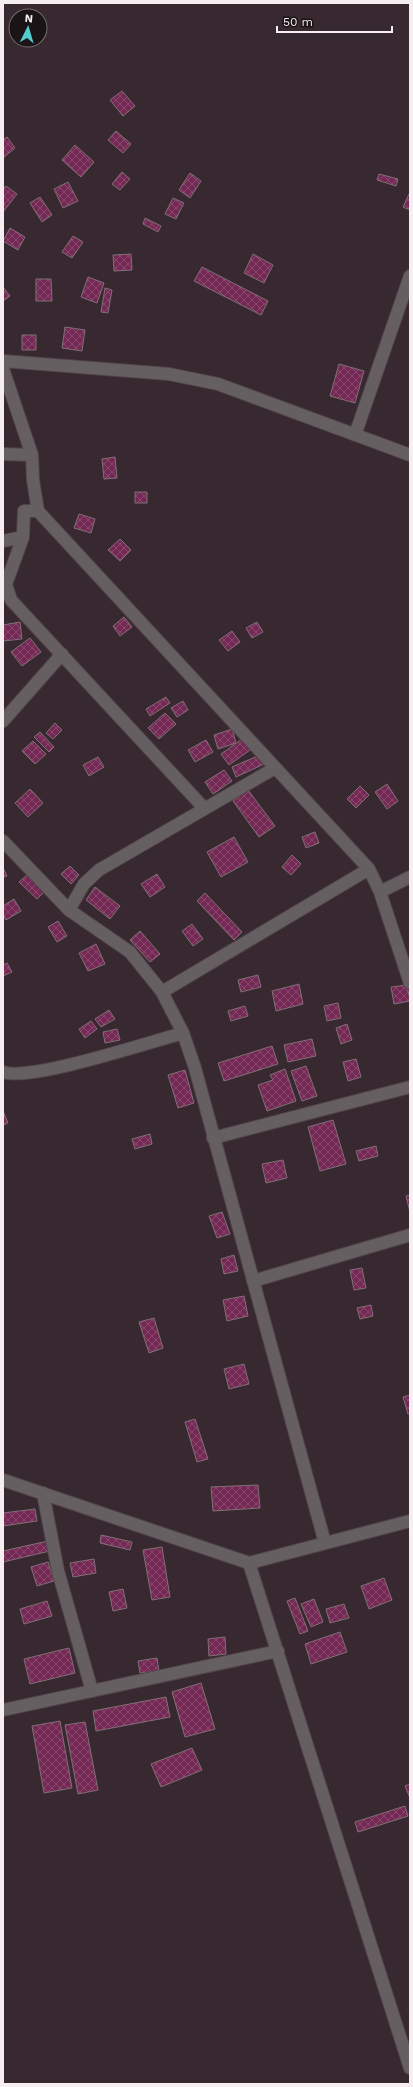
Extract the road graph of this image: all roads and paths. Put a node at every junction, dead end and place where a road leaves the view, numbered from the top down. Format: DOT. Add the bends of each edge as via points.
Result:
graph roads {
  1 [pos="410,276"];
  2 [pos="3,361"];
  3 [pos="3,369"];
  4 [pos="355,435"];
  5 [pos="3,454"];
  6 [pos="32,455"];
  7 [pos="410,455"];
  8 [pos="38,511"];
  9 [pos="23,537"];
  10 [pos="3,541"];
  11 [pos="7,601"];
  12 [pos="62,654"];
  13 [pos="3,721"];
  14 [pos="275,768"];
  15 [pos="204,808"];
  16 [pos="4,843"];
  17 [pos="369,869"];
  18 [pos="410,877"];
  19 [pos="380,892"];
  20 [pos="68,910"];
  21 [pos="410,983"];
  22 [pos="162,992"];
  23 [pos="183,1033"];
  24 [pos="3,1072"];
  25 [pos="410,1087"];
  26 [pos="213,1138"];
  27 [pos="410,1235"];
  28 [pos="254,1281"];
  29 [pos="3,1480"];
  30 [pos="43,1493"];
  31 [pos="410,1521"];
  32 [pos="325,1543"];
  33 [pos="249,1563"];
  34 [pos="278,1651"];
  35 [pos="92,1691"];
  36 [pos="3,1710"];
  37 [pos="410,2068"];
  1 -- 4 [label="street"];
  2 -- 4 [label="street" via="169,374 218,384"];
  3 -- 6 [label="street"];
  4 -- 7 [label="street"];
  5 -- 6 [label="street"];
  6 -- 8 [label="street"];
  8 -- 9 [label="street" via="24,511"];
  8 -- 14 [label="street"];
  9 -- 10 [label="street"];
  9 -- 11 [label="street" via="6,584"];
  11 -- 12 [label="street"];
  12 -- 13 [label="street"];
  12 -- 15 [label="street"];
  14 -- 15 [label="street"];
  14 -- 17 [label="street"];
  15 -- 20 [label="street" via="99,870 84,884"];
  16 -- 20 [label="street"];
  17 -- 19 [label="street"];
  17 -- 22 [label="street"];
  18 -- 19 [label="street"];
  19 -- 21 [label="street"];
  20 -- 22 [label="street" via="130,952"];
  22 -- 23 [label="street"];
  23 -- 24 [label="street" via="42,1072"];
  23 -- 26 [label="street"];
  25 -- 26 [label="street"];
  26 -- 28 [label="street"];
  27 -- 28 [label="street"];
  28 -- 32 [label="street"];
  29 -- 30 [label="street"];
  30 -- 33 [label="street"];
  30 -- 35 [label="street" via="58,1571"];
  31 -- 32 [label="street"];
  32 -- 33 [label="street"];
  33 -- 34 [label="street"];
  34 -- 35 [label="street"];
  34 -- 37 [label="street"];
  35 -- 36 [label="street"];
}
